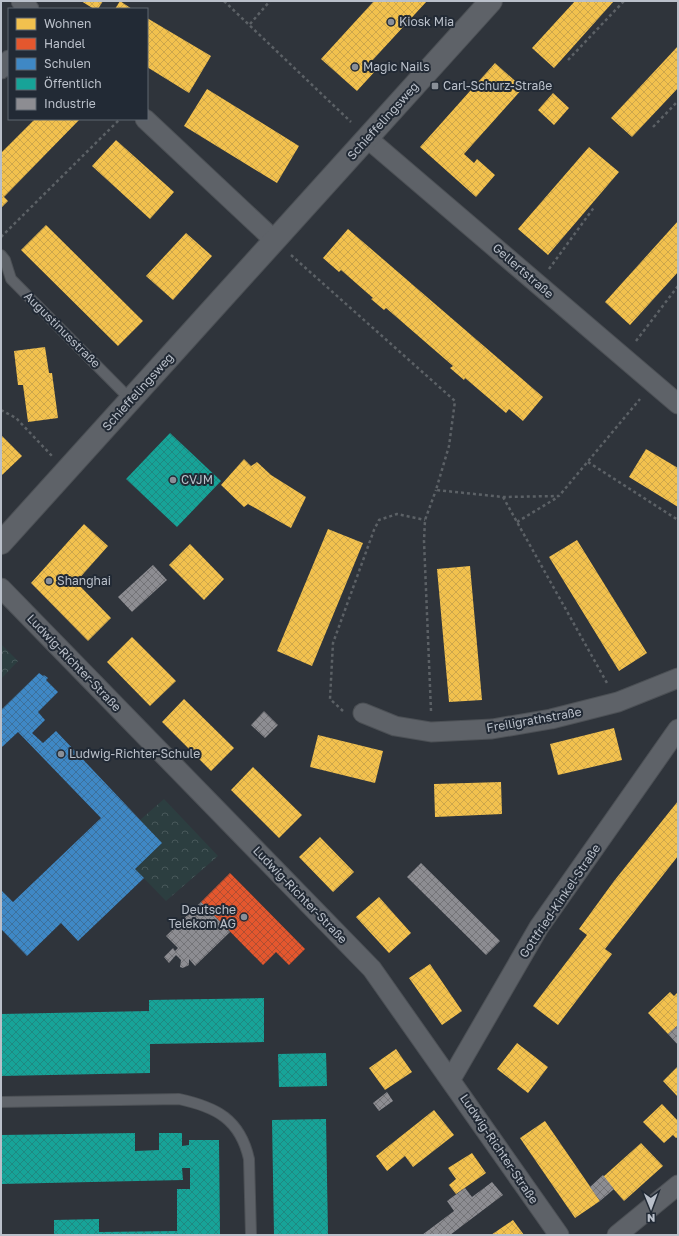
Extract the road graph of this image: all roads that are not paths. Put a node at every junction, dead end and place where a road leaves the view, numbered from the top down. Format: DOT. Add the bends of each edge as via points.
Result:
graph roads {
  1 [pos="491,1"];
  2 [pos="8,61"];
  3 [pos="1,69"];
  4 [pos="147,120"];
  5 [pos="367,138"];
  6 [pos="274,240"];
  7 [pos="1,256"];
  8 [pos="131,400"];
  9 [pos="678,404"];
  10 [pos="1,543"];
  11 [pos="1,588"];
  12 [pos="678,678"];
  13 [pos="363,713"];
  14 [pos="678,729"];
  15 [pos="451,1079"];
  16 [pos="1,1102"];
  17 [pos="678,1185"];
  18 [pos="251,1235"];
  19 [pos="559,1235"];
  20 [pos="617,1235"];
  1 -- 5 [label="street, Schieffelingsweg"];
  2 -- 3 [label="street"];
  4 -- 6 [label="street"];
  5 -- 6 [label="street, Schieffelingsweg"];
  5 -- 9 [label="street, Gellertstraße"];
  6 -- 8 [label="street, Schieffelingsweg"];
  7 -- 8 [label="lane, Augustinusstraße" via="5,260 11,279"];
  8 -- 10 [label="street, Schieffelingsweg"];
  11 -- 15 [label="street, Ludwig-Richter-Straße" via="372,969"];
  12 -- 13 [label="street, Freiligrathstraße" via="618,702 551,719 492,729 431,732 395,726"];
  14 -- 15 [label="street, Gottfried-Kinkel-Straße" via="539,927"];
  15 -- 19 [label="street, Ludwig-Richter-Straße"];
  16 -- 18 [label="lane" via="179,1099 203,1104 236,1127 246,1148 249,1159"];
  17 -- 20 [label="street"];
}
